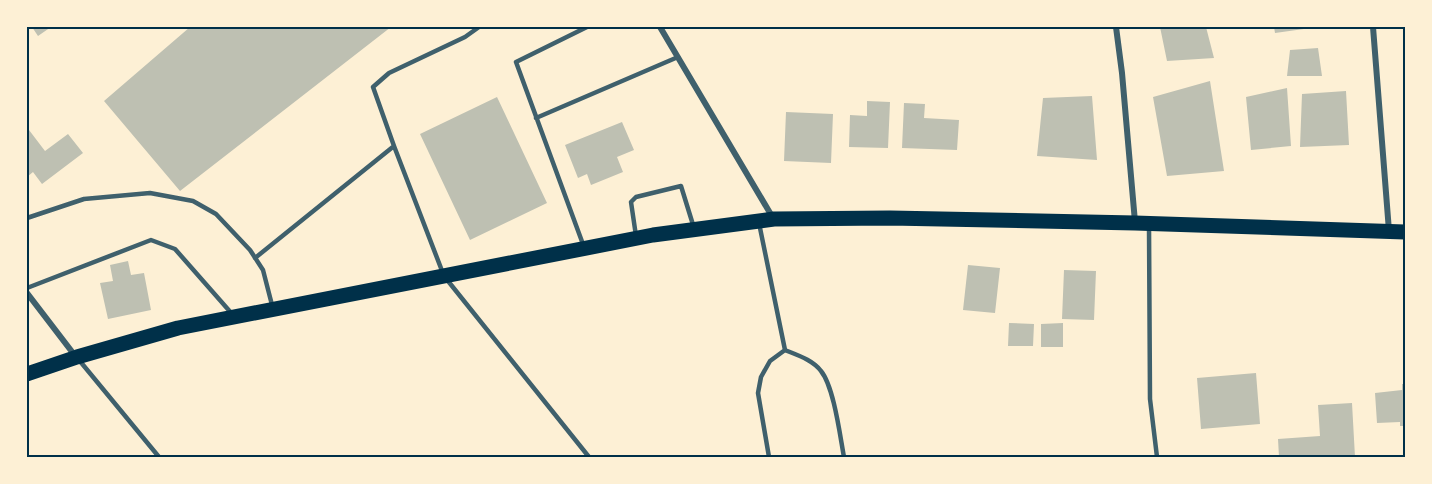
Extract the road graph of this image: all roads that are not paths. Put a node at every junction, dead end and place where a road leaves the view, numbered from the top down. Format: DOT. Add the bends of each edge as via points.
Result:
graph roads {
  1 [pos="479,27"];
  2 [pos="587,27"];
  3 [pos="660,27"];
  4 [pos="1116,27"];
  5 [pos="1373,27"];
  6 [pos="678,57"];
  7 [pos="536,118"];
  8 [pos="394,146"];
  9 [pos="27,218"];
  10 [pos="766,220"];
  11 [pos="1142,223"];
  12 [pos="694,230"];
  13 [pos="1389,232"];
  14 [pos="1405,232"];
  15 [pos="636,239"];
  16 [pos="584,249"];
  17 [pos="255,258"];
  18 [pos="444,276"];
  19 [pos="27,288"];
  20 [pos="27,293"];
  21 [pos="273,309"];
  22 [pos="234,317"];
  23 [pos="785,350"];
  24 [pos="76,357"];
  25 [pos="27,374"];
  26 [pos="159,457"];
  27 [pos="589,457"];
  28 [pos="770,457"];
  29 [pos="844,457"];
  30 [pos="1157,457"];
  1 -- 8 [label="lane" via="389,73 373,87"];
  2 -- 7 [label="lane" via="516,62"];
  3 -- 6 [label="street"];
  4 -- 11 [label="street"];
  5 -- 13 [label="street"];
  6 -- 7 [label="lane"];
  6 -- 10 [label="street"];
  7 -- 16 [label="lane"];
  8 -- 17 [label="lane"];
  8 -- 18 [label="lane"];
  9 -- 17 [label="lane" via="84,199 150,193 193,201 216,214"];
  10 -- 11 [label="main road"];
  10 -- 12 [label="main road"];
  10 -- 23 [label="lane"];
  11 -- 13 [label="main road"];
  11 -- 30 [label="lane" via="1150,399"];
  12 -- 15 [label="main road"];
  12 -- 15 [label="lane" via="681,186 636,196 631,202"];
  13 -- 14 [label="main road"];
  15 -- 16 [label="main road"];
  16 -- 18 [label="main road"];
  17 -- 21 [label="lane" via="263,270"];
  18 -- 21 [label="main road"];
  18 -- 27 [label="lane"];
  19 -- 22 [label="lane" via="151,240 175,249"];
  20 -- 24 [label="street"];
  21 -- 22 [label="main road"];
  22 -- 24 [label="main road" via="178,328"];
  23 -- 28 [label="lane" via="770,361 758,393"];
  23 -- 29 [label="lane" via="821,370 830,387"];
  24 -- 25 [label="main road"];
  24 -- 26 [label="lane"];
}
